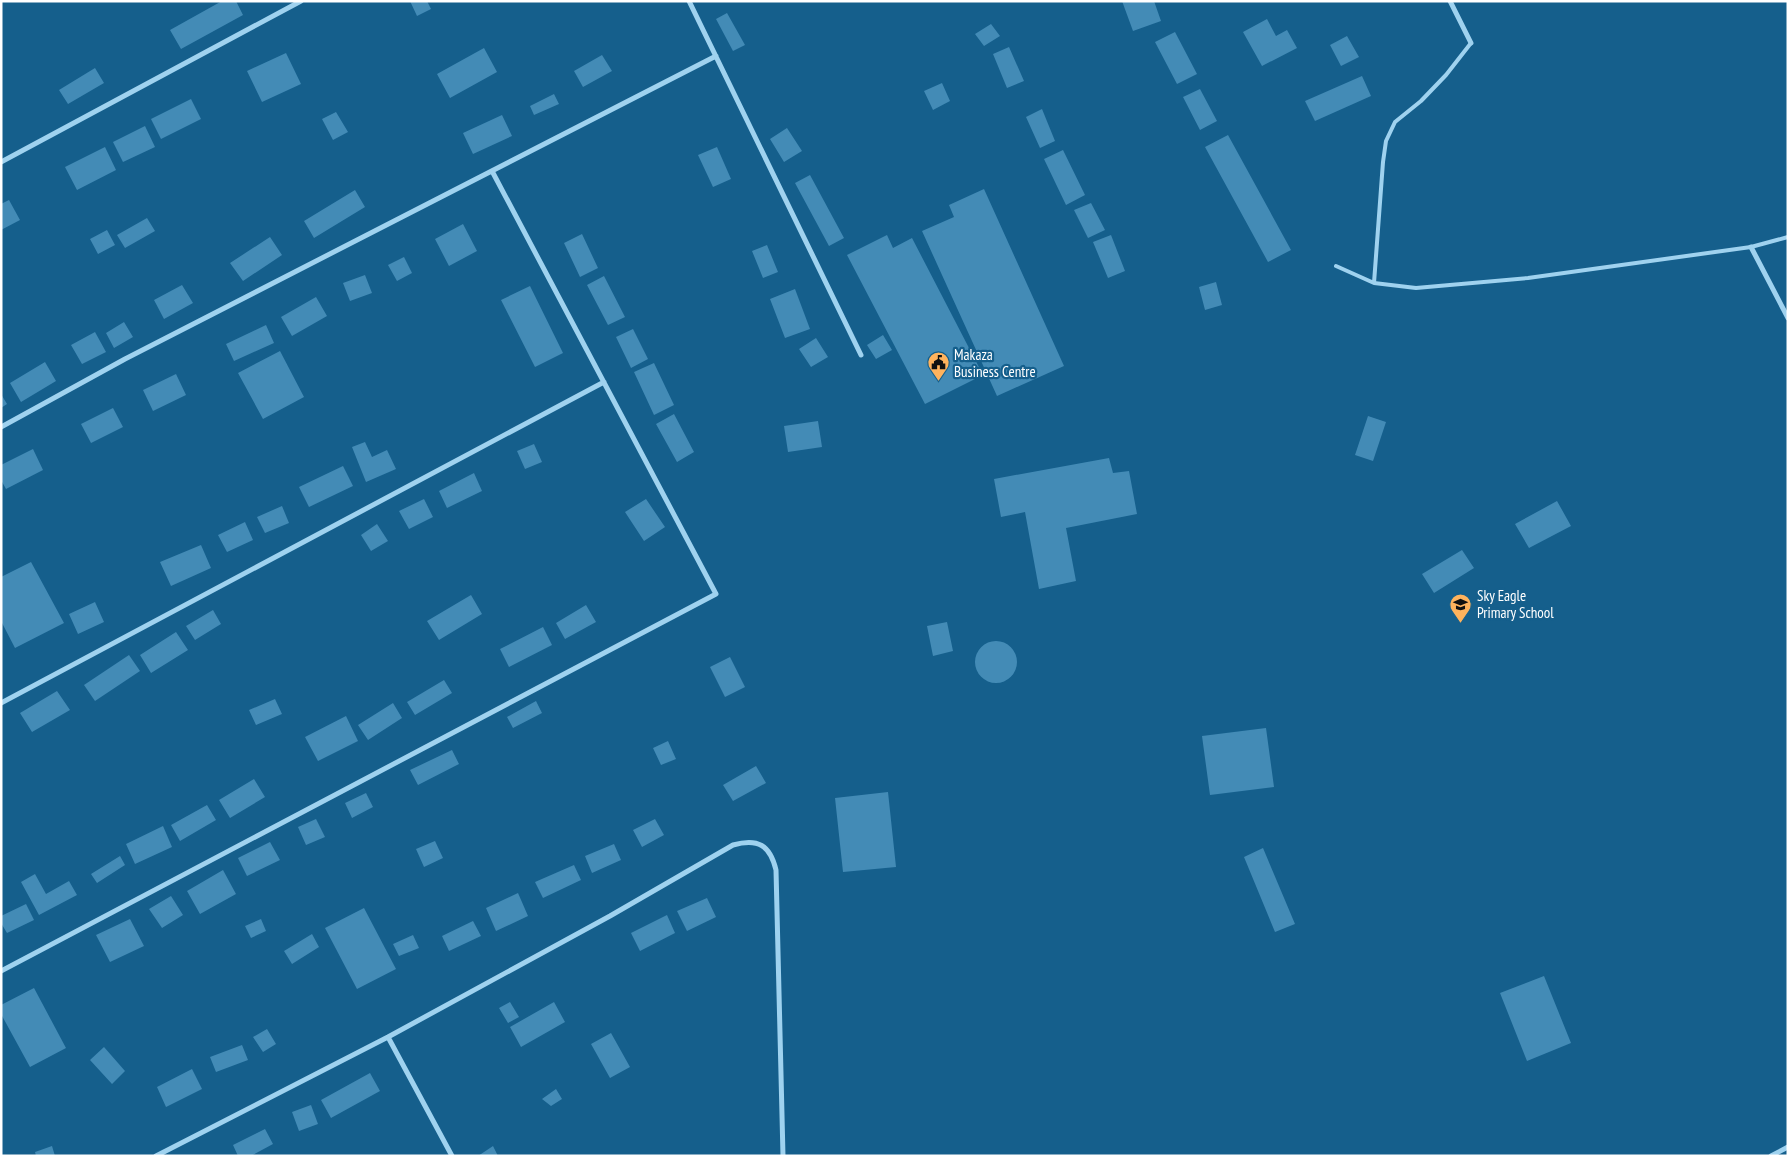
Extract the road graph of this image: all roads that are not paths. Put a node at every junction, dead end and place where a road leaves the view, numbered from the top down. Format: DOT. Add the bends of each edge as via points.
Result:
graph roads {
  1 [pos="301,1"];
  2 [pos="689,1"];
  3 [pos="1450,1"];
  4 [pos="1471,43"];
  5 [pos="716,56"];
  6 [pos="1,162"];
  7 [pos="492,171"];
  8 [pos="1788,237"];
  9 [pos="1751,247"];
  10 [pos="1336,266"];
  11 [pos="1374,283"];
  12 [pos="1788,318"];
  13 [pos="861,354"];
  14 [pos="604,382"];
  15 [pos="1,427"];
  16 [pos="1,703"];
  17 [pos="1,971"];
  18 [pos="388,1037"];
  19 [pos="1788,1147"];
  20 [pos="156,1156"];
  21 [pos="452,1156"];
  22 [pos="783,1156"];
  23 [pos="1771,1156"];
  1 -- 6 [label="street"];
  2 -- 5 [label="street"];
  3 -- 4 [label="street"];
  4 -- 11 [label="lane" via="1422,101 1395,122 1386,141"];
  5 -- 7 [label="street"];
  5 -- 13 [label="street"];
  7 -- 14 [label="street"];
  7 -- 15 [label="street" via="125,359"];
  8 -- 9 [label="lane"];
  9 -- 11 [label="lane" via="1528,278 1416,288"];
  9 -- 12 [label="street"];
  10 -- 11 [label="lane"];
  14 -- 16 [label="street"];
  14 -- 17 [label="street" via="716,594"];
  18 -- 20 [label="street"];
  18 -- 21 [label="street"];
  18 -- 22 [label="street" via="733,845 747,841 762,845 772,855 776,870"];
  19 -- 23 [label="street"];
}
